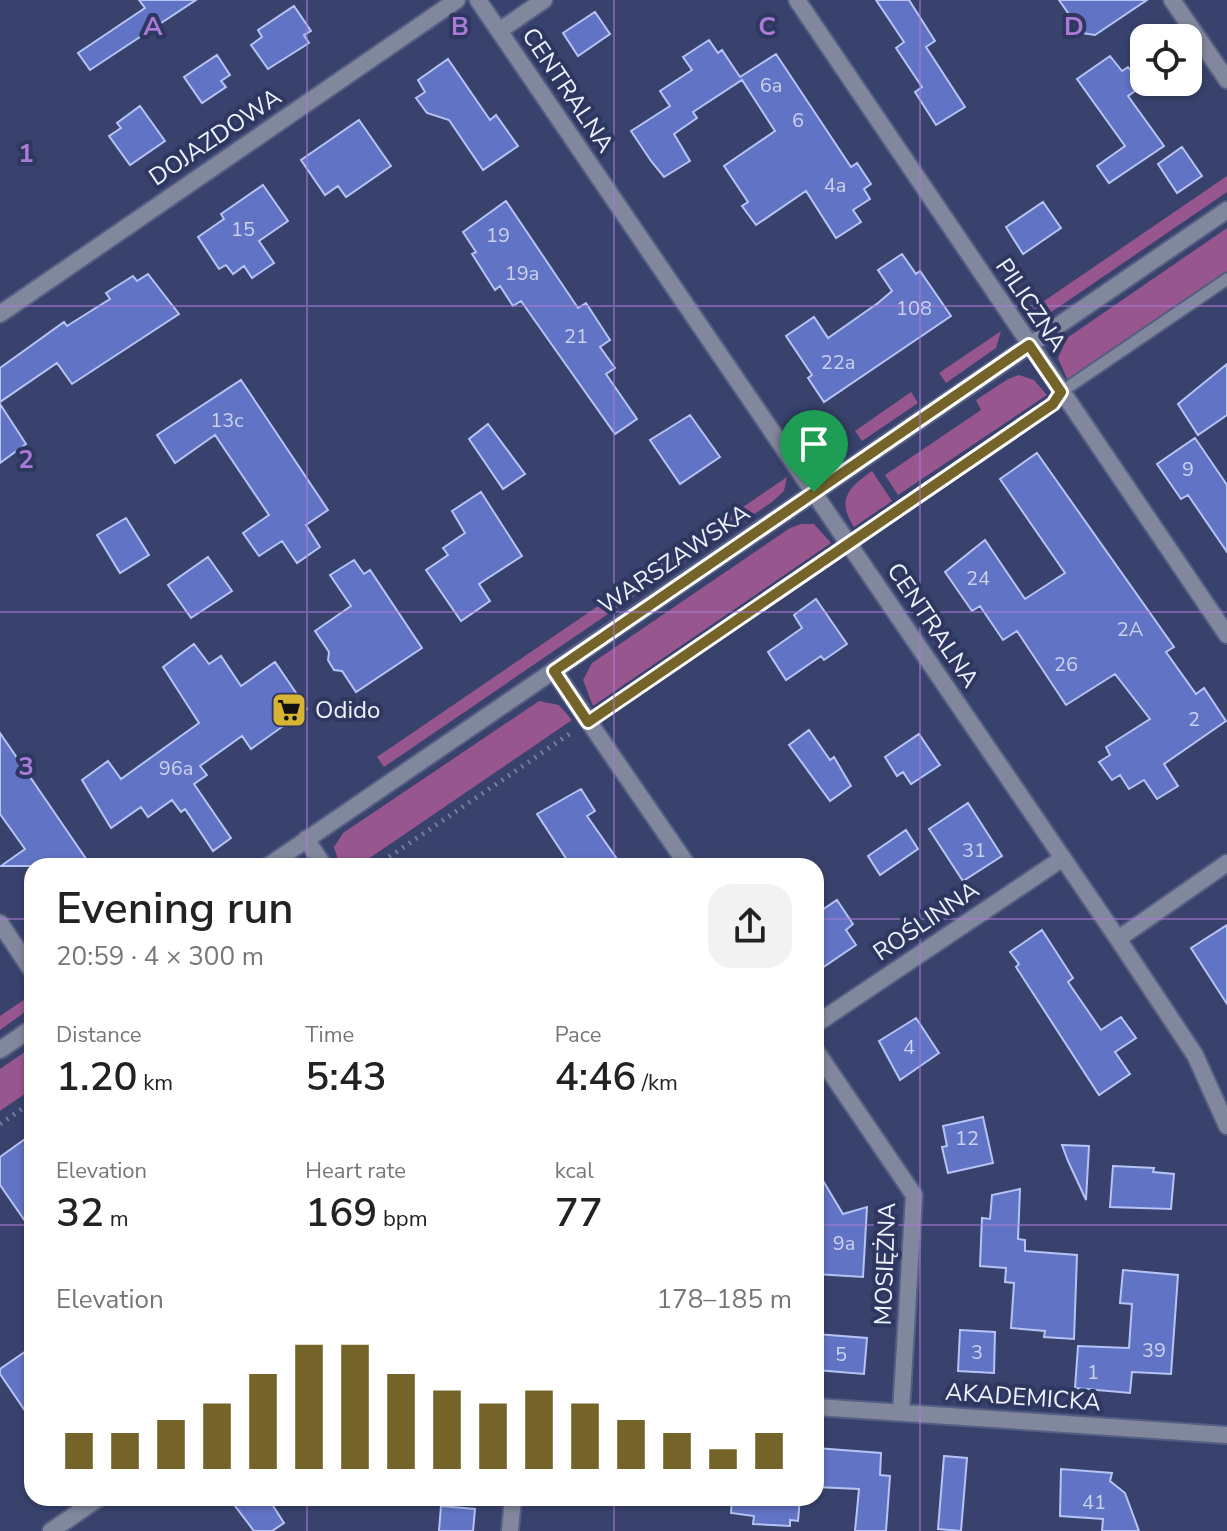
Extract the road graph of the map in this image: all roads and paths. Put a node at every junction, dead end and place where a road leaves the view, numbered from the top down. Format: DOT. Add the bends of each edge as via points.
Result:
graph roads {
  1 [pos="457,0"];
  2 [pos="478,0"];
  3 [pos="544,0"];
  4 [pos="797,0"];
  5 [pos="1172,0"];
  6 [pos="499,31"];
  7 [pos="1227,80"];
  8 [pos="1227,210"];
  9 [pos="1227,279"];
  10 [pos="0,314"];
  11 [pos="1029,345"];
  12 [pos="1061,392"];
  13 [pos="814,492"];
  14 [pos="848,543"];
  15 [pos="1227,635"];
  16 [pos="554,671"];
  17 [pos="588,722"];
  18 [pos="306,839"];
  19 [pos="279,858"];
  20 [pos="319,858"];
  21 [pos="388,858"];
  22 [pos="682,858"];
  23 [pos="1063,858"];
  24 [pos="1227,863"];
  25 [pos="0,923"];
  26 [pos="1118,939"];
  27 [pos="24,959"];
  28 [pos="824,1019"];
  29 [pos="24,1034"];
  30 [pos="0,1050"];
  31 [pos="824,1063"];
  32 [pos="24,1108"];
  33 [pos="0,1124"];
  34 [pos="1227,1126"];
  35 [pos="824,1407"];
  36 [pos="901,1412"];
  37 [pos="1227,1435"];
  38 [pos="87,1506"];
  39 [pos="512,1506"];
  40 [pos="51,1531"];
  41 [pos="510,1531"];
  1 -- 10 [label="street, DOJAZDOWA"];
  2 -- 6 [label="street, CENTRALNA"];
  3 -- 6 [label="street"];
  4 -- 11 [label="street, PILICZNA"];
  5 -- 7 [label="street"];
  6 -- 13 [label="street, CENTRALNA"];
  8 -- 11 [label="street, WARSZAWSKA"];
  9 -- 12 [label="lane"];
  11 -- 12 [label="street, PILICZNA"];
  11 -- 13 [label="street, WARSZAWSKA"];
  12 -- 14 [label="path" via="1053,404"];
  12 -- 15 [label="street, PILICZNA"];
  13 -- 14 [label="street, CENTRALNA"];
  13 -- 16 [label="street, WARSZAWSKA"];
  14 -- 17 [label="path"];
  14 -- 23 [label="street, CENTRALNA"];
  16 -- 17 [label="street"];
  16 -- 18 [label="street, WARSZAWSKA"];
  17 -- 21 [label="path"];
  17 -- 22 [label="street"];
  18 -- 19 [label="street, WARSZAWSKA"];
  18 -- 20 [label="street"];
  23 -- 26 [label="street, CENTRALNA"];
  23 -- 28 [label="street, ROŚLINNA"];
  24 -- 26 [label="street"];
  25 -- 27 [label="street"];
  26 -- 34 [label="street, CENTRALNA" via="1195,1055"];
  29 -- 30 [label="street"];
  31 -- 36 [label="street, MOSIĘŻNA" via="914,1195"];
  32 -- 33 [label="path"];
  35 -- 36 [label="street, AKADEMICKA"];
  36 -- 37 [label="street, AKADEMICKA"];
  38 -- 40 [label="street"];
  39 -- 41 [label="street"];
}
